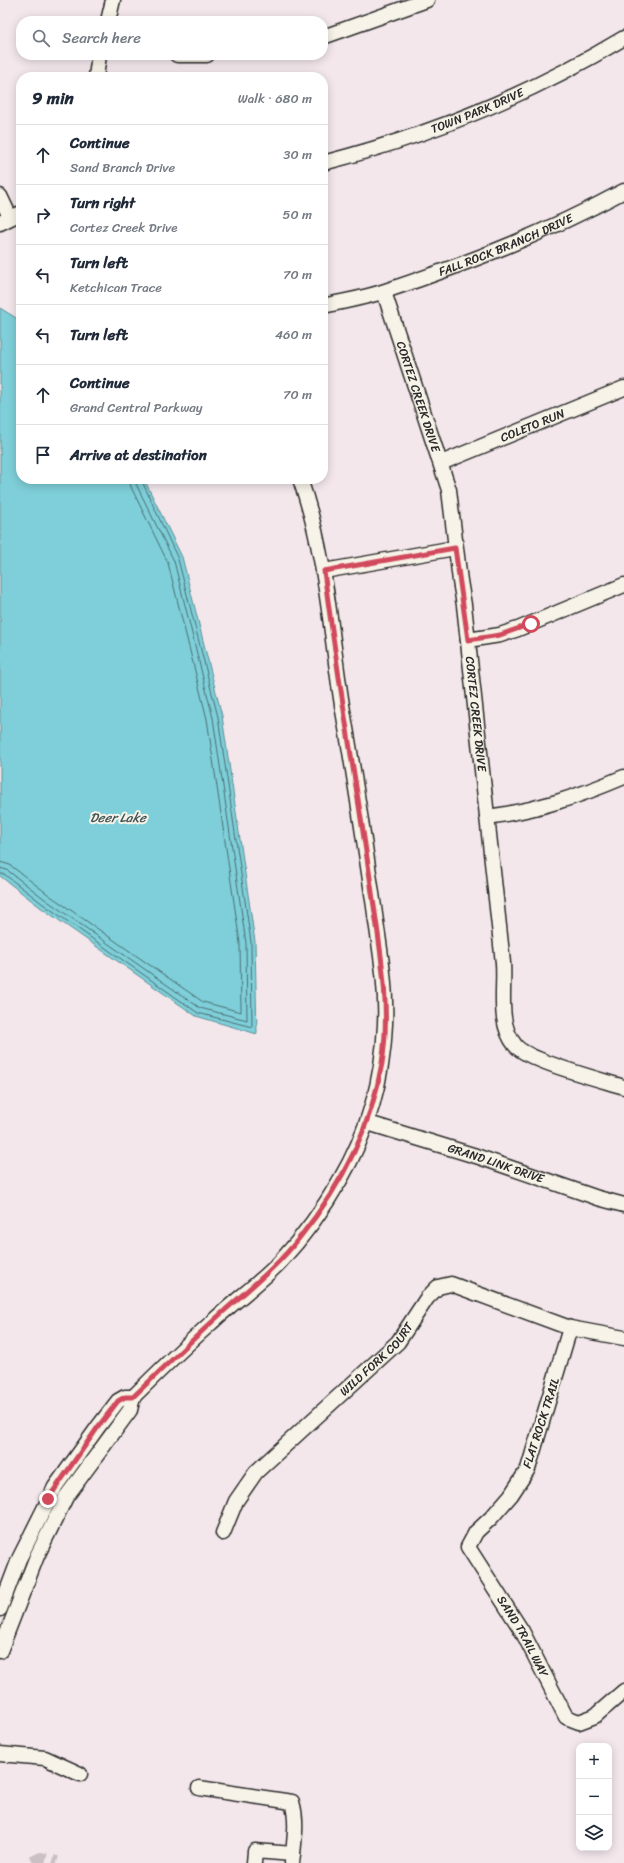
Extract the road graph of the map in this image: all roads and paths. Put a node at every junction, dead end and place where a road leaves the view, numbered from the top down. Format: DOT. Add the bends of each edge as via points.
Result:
graph roads {
  1 [pos="113,0"];
  2 [pos="423,1"];
  3 [pos="109,16"];
  4 [pos="328,35"];
  5 [pos="624,38"];
  6 [pos="98,60"];
  7 [pos="97,72"];
  8 [pos="328,162"];
  9 [pos="624,191"];
  10 [pos="0,196"];
  11 [pos="10,217"];
  12 [pos="384,292"];
  13 [pos="328,305"];
  14 [pos="624,388"];
  15 [pos="441,463"];
  16 [pos="302,484"];
  17 [pos="455,548"];
  18 [pos="324,571"];
  19 [pos="624,585"];
  20 [pos="468,640"];
  21 [pos="624,776"];
  22 [pos="487,817"];
  23 [pos="624,1087"];
  24 [pos="368,1123"];
  25 [pos="624,1205"];
  26 [pos="570,1328"];
  27 [pos="624,1338"];
  28 [pos="133,1397"];
  29 [pos="223,1533"];
  30 [pos="468,1547"];
  31 [pos="0,1609"];
  32 [pos="0,1651"];
  33 [pos="624,1691"];
  34 [pos="0,1754"];
  35 [pos="80,1774"];
  36 [pos="199,1788"];
  37 [pos="293,1858"];
  38 [pos="254,1863"];
  1 -- 3 [label="street"];
  2 -- 4 [label="street"];
  5 -- 8 [label="street, TOWN PARK DRIVE" via="554,78 442,126 400,142"];
  6 -- 7 [label="street"];
  9 -- 12 [label="street, FALL ROCK BRANCH DRIVE" via="532,236"];
  10 -- 11 [label="street"];
  12 -- 13 [label="street, FALL ROCK BRANCH DRIVE"];
  12 -- 15 [label="street, CORTEZ CREEK DRIVE"];
  14 -- 15 [label="street, COLETO RUN"];
  15 -- 17 [label="street, CORTEZ CREEK DRIVE" via="449,490"];
  16 -- 18 [label="street" via="311,511"];
  17 -- 18 [label="street"];
  17 -- 20 [label="street, CORTEZ CREEK DRIVE"];
  18 -- 24 [label="street" via="369,870 384,991 382,1062"];
  19 -- 20 [label="street" via="518,629"];
  20 -- 22 [label="street, CORTEZ CREEK DRIVE"];
  21 -- 22 [label="street" via="559,802 514,814"];
  22 -- 23 [label="street, CORTEZ CREEK DRIVE" via="504,975 504,1020 508,1034 516,1047 532,1057"];
  24 -- 25 [label="street, GRAND LINK DRIVE"];
  24 -- 28 [label="street" via="340,1181 279,1263 198,1334"];
  26 -- 27 [label="street, WILD FORK COURT"];
  26 -- 29 [label="street, WILD FORK COURT" via="451,1284 438,1287 427,1298 393,1347 256,1472 236,1501"];
  26 -- 30 [label="street, FLAT ROCK TRAIL" via="528,1469 511,1495 476,1532"];
  28 -- 31 [label="street" via="125,1397 118,1401 55,1487 24,1547"];
  28 -- 32 [label="street" via="130,1410 66,1497 49,1529"];
  30 -- 33 [label="street, SAND TRAIL WAY" via="522,1631 566,1717 579,1722 595,1716"];
  34 -- 35 [label="street" via="45,1758"];
  36 -- 37 [label="street" via="292,1802 296,1833"];
  37 -- 38 [label="street" via="255,1851"];
}
